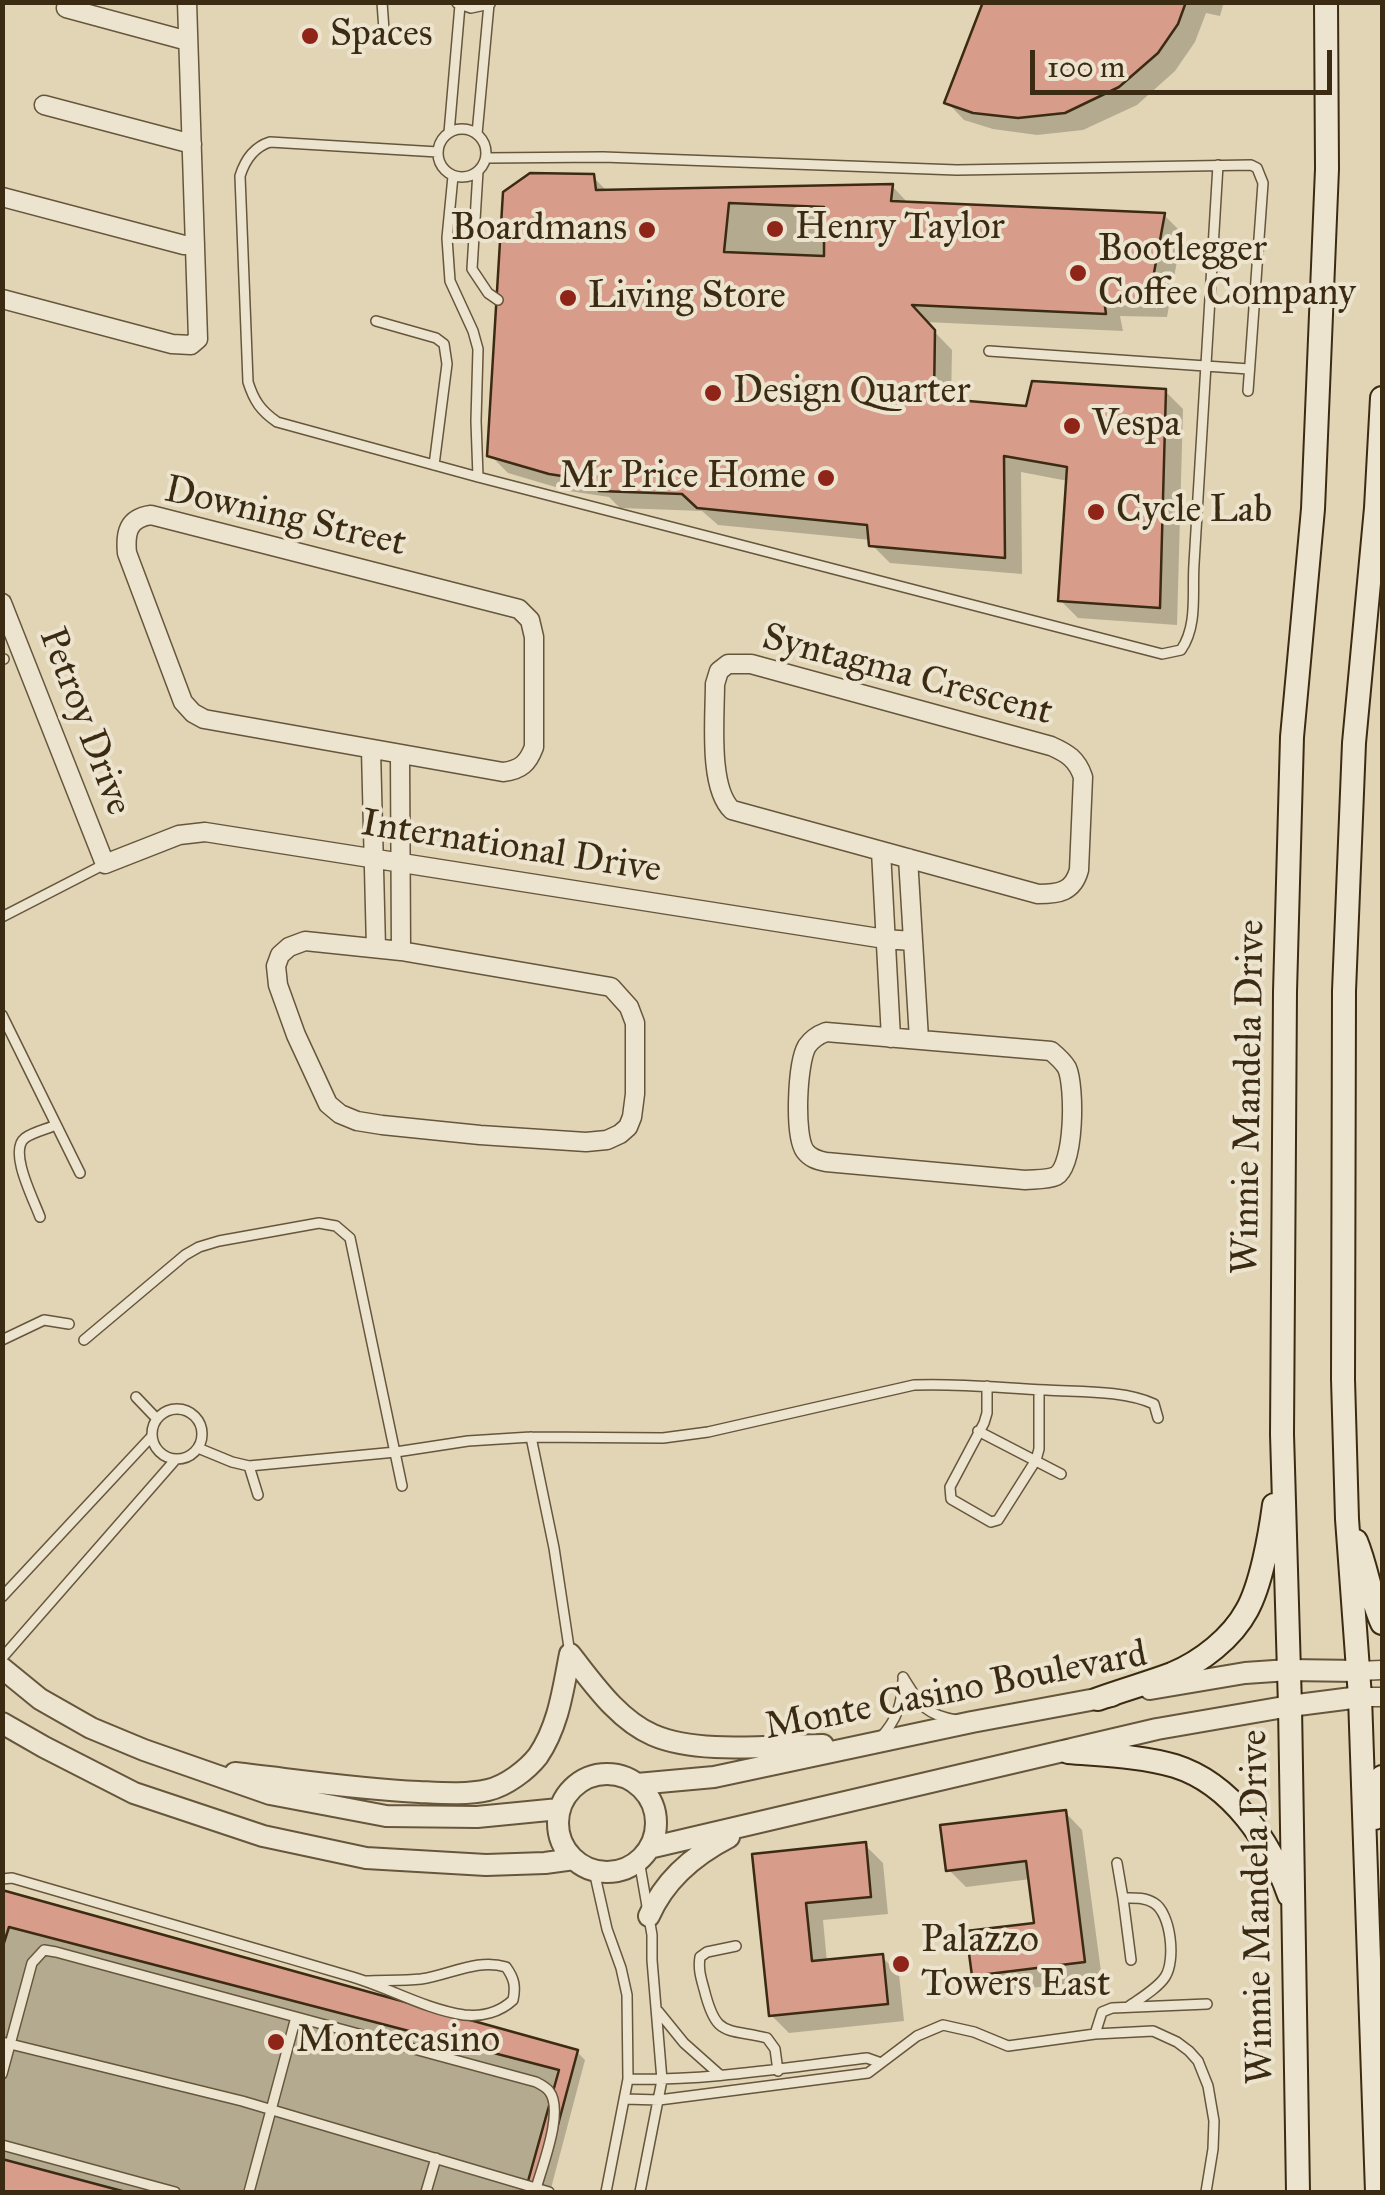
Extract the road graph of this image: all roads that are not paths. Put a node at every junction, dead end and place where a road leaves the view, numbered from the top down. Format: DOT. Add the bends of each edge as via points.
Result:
graph roads {
  1 [pos="187,2"];
  2 [pos="382,2"];
  3 [pos="1326,2"];
  4 [pos="491,3"];
  5 [pos="458,4"];
  6 [pos="66,8"];
  7 [pos="384,30"];
  8 [pos="188,41"];
  9 [pos="44,105"];
  10 [pos="450,132"];
  11 [pos="477,134"];
  12 [pos="192,144"];
  13 [pos="438,152"];
  14 [pos="486,158"];
  15 [pos="1218,165"];
  16 [pos="478,171"];
  17 [pos="453,176"];
  18 [pos="2,197"];
  19 [pos="195,244"];
  20 [pos="2,299"];
  21 [pos="498,300"];
  22 [pos="376,321"];
  23 [pos="988,351"];
  24 [pos="1205,366"];
  25 [pos="1250,369"];
  26 [pos="1248,391"];
  27 [pos="1382,398"];
  28 [pos="434,465"];
  29 [pos="478,477"];
  30 [pos="2,604"];
  31 [pos="372,750"];
  32 [pos="400,755"];
  33 [pos="881,851"];
  34 [pos="908,858"];
  35 [pos="374,860"];
  36 [pos="105,864"];
  37 [pos="401,864"];
  38 [pos="2,917"];
  39 [pos="884,940"];
  40 [pos="912,941"];
  41 [pos="376,948"];
  42 [pos="401,951"];
  43 [pos="2,1015"];
  44 [pos="890,1038"];
  45 [pos="919,1039"];
  46 [pos="56,1125"];
  47 [pos="80,1174"];
  48 [pos="40,1217"];
  49 [pos="69,1324"];
  50 [pos="2,1340"];
  51 [pos="84,1340"];
  52 [pos="988,1386"];
  53 [pos="1039,1390"];
  54 [pos="136,1397"];
  55 [pos="1158,1418"];
  56 [pos="157,1420"];
  57 [pos="978,1431"];
  58 [pos="1282,1434"];
  59 [pos="152,1436"];
  60 [pos="531,1437"];
  61 [pos="198,1448"];
  62 [pos="396,1452"];
  63 [pos="176,1458"];
  64 [pos="1036,1460"];
  65 [pos="248,1466"];
  66 [pos="1061,1474"];
  67 [pos="402,1486"];
  68 [pos="258,1495"];
  69 [pos="1347,1519"];
  70 [pos="2,1598"];
  71 [pos="1382,1622"];
  72 [pos="570,1654"];
  73 [pos="2,1658"];
  74 [pos="2,1668"];
  75 [pos="1289,1670"];
  76 [pos="1382,1670"];
  77 [pos="1358,1671"];
  78 [pos="1371,1697"];
  79 [pos="1098,1699"];
  80 [pos="1290,1706"];
  81 [pos="972,1722"];
  82 [pos="2,1723"];
  83 [pos="874,1744"];
  84 [pos="1068,1752"];
  85 [pos="198,1768"];
  86 [pos="1382,1777"];
  87 [pos="637,1784"];
  88 [pos="559,1808"];
  89 [pos="772,1818"];
  90 [pos="644,1854"];
  91 [pos="574,1859"];
  92 [pos="1117,1863"];
  93 [pos="1367,1867"];
  94 [pos="594,1871"];
  95 [pos="2,1879"];
  96 [pos="1123,1898"];
  97 [pos="1294,1908"];
  98 [pos="649,1916"];
  99 [pos="736,1946"];
  100 [pos="1130,1960"];
  101 [pos="365,1980"];
  102 [pos="1207,2004"];
  103 [pos="1128,2007"];
  104 [pos="656,2009"];
  105 [pos="296,2018"];
  106 [pos="1095,2034"];
  107 [pos="7,2044"];
  108 [pos="881,2063"];
  109 [pos="778,2068"];
  110 [pos="2,2074"];
  111 [pos="721,2075"];
  112 [pos="628,2079"];
  113 [pos="662,2080"];
  114 [pos="780,2084"];
  115 [pos="625,2098"];
  116 [pos="659,2100"];
  117 [pos="272,2110"];
  118 [pos="2,2145"];
  119 [pos="436,2158"];
  120 [pos="535,2191"];
  121 [pos="175,2192"];
  122 [pos="249,2192"];
  123 [pos="426,2192"];
  124 [pos="549,2192"];
  125 [pos="606,2192"];
  126 [pos="640,2192"];
  127 [pos="1206,2192"];
  128 [pos="1298,2192"];
  129 [pos="1377,2192"];
  1 -- 8 [label="street"];
  2 -- 7 [label="lane"];
  3 -- 58 [label="main road, Winnie Mandela Drive" via="1327,169 1313,509 1292,737"];
  4 -- 5 [label="lane"];
  4 -- 11 [label="lane"];
  5 -- 10 [label="lane"];
  6 -- 8 [label="street"];
  8 -- 12 [label="street"];
  9 -- 12 [label="street"];
  10 -- 11 [label="lane"];
  10 -- 13 [label="lane"];
  11 -- 14 [label="lane"];
  12 -- 19 [label="street"];
  13 -- 17 [label="lane"];
  13 -- 28 [label="lane" via="270,142 251,154 240,176 248,382 262,412 277,422"];
  14 -- 15 [label="lane" via="957,170"];
  14 -- 16 [label="lane"];
  15 -- 24 [label="lane"];
  15 -- 25 [label="lane" via="1251,165 1263,183"];
  16 -- 17 [label="lane"];
  16 -- 21 [label="lane" via="472,269"];
  17 -- 29 [label="lane" via="450,281 478,349"];
  18 -- 19 [label="street"];
  19 -- 20 [label="street" via="198,339 191,345"];
  22 -- 28 [label="lane" via="444,344"];
  23 -- 24 [label="lane"];
  24 -- 25 [label="lane"];
  24 -- 29 [label="lane" via="1193,620 1181,650 1162,654"];
  25 -- 26 [label="lane"];
  27 -- 69 [label="main road" via="1354,742 1344,991"];
  28 -- 29 [label="lane"];
  30 -- 36 [label="street, Petroy Drive"];
  31 -- 32 [label="street, Downing Street"];
  31 -- 32 [label="street, Downing Street" via="192,713 127,553 132,523 151,515 526,614 534,637 534,747 523,766 503,772"];
  31 -- 35 [label="street"];
  32 -- 37 [label="street"];
  33 -- 34 [label="street, Syntagma Crescent"];
  33 -- 34 [label="street, Syntagma Crescent" via="746,815 725,803 716,780 715,684 728,664 751,664 1051,746 1079,766 1079,870 1066,891 1038,894"];
  33 -- 39 [label="street"];
  34 -- 40 [label="street"];
  35 -- 36 [label="street, International Drive" via="205,832 179,835"];
  35 -- 37 [label="street, International Drive"];
  35 -- 41 [label="street"];
  36 -- 38 [label="lane"];
  37 -- 39 [label="street, International Drive"];
  37 -- 42 [label="street"];
  39 -- 40 [label="street, International Drive"];
  39 -- 44 [label="street"];
  40 -- 45 [label="street"];
  41 -- 42 [label="street"];
  41 -- 42 [label="street" via="305,942 288,947 276,966 296,1034 328,1104 340,1114 382,1125 586,1142 607,1140 628,1127 636,1094 635,1023 610,987"];
  43 -- 46 [label="lane"];
  44 -- 45 [label="street"];
  44 -- 45 [label="street" via="826,1032 808,1045 798,1093 807,1154 826,1162 1024,1180 1061,1172 1071,1130 1069,1072 1062,1061 1042,1048"];
  46 -- 47 [label="lane"];
  46 -- 48 [label="lane" via="19,1146"];
  49 -- 50 [label="lane" via="44,1320"];
  51 -- 62 [label="lane" via="199,1247 319,1222 336,1226 350,1238"];
  52 -- 53 [label="lane"];
  52 -- 57 [label="lane" via="987,1414"];
  52 -- 60 [label="lane" via="914,1385 663,1438"];
  53 -- 55 [label="lane" via="1144,1399 1154,1404"];
  53 -- 64 [label="lane"];
  54 -- 56 [label="lane"];
  56 -- 59 [label="lane"];
  56 -- 61 [label="lane" via="171,1410 188,1411 200,1423"];
  57 -- 64 [label="lane"];
  57 -- 64 [label="lane" via="949,1495 991,1522"];
  58 -- 75 [label="main road, Winnie Mandela Drive"];
  58 -- 79 [label="main road" via="1274,1509 1249,1608 1209,1652 1175,1672"];
  59 -- 63 [label="lane" via="160,1452"];
  59 -- 70 [label="lane"];
  60 -- 62 [label="lane"];
  60 -- 72 [label="lane"];
  61 -- 63 [label="lane"];
  61 -- 65 [label="lane"];
  62 -- 65 [label="lane"];
  62 -- 67 [label="lane"];
  63 -- 73 [label="lane"];
  64 -- 66 [label="lane"];
  65 -- 68 [label="lane"];
  69 -- 71 [label="main road"];
  69 -- 77 [label="main road"];
  72 -- 83 [label="street" via="626,1718 653,1735 695,1746"];
  72 -- 85 [label="street" via="563,1698 536,1759 488,1790 373,1790"];
  74 -- 85 [label="street" via="40,1700 91,1728"];
  75 -- 77 [label="street, Monte Casino Boulevard"];
  75 -- 79 [label="street, Monte Casino Boulevard"];
  75 -- 80 [label="main road, Winnie Mandela Drive"];
  76 -- 77 [label="street"];
  77 -- 78 [label="main road"];
  78 -- 80 [label="street, Monte Casino Boulevard"];
  78 -- 93 [label="main road"];
  79 -- 81 [label="street, Monte Casino Boulevard"];
  80 -- 84 [label="street, Monte Casino Boulevard"];
  80 -- 97 [label="main road, Winnie Mandela Drive"];
  81 -- 83 [label="street, Monte Casino Boulevard"];
  81 -- 83 [label="lane" via="926,1711 903,1677 893,1724"];
  82 -- 91 [label="street" via="134,1793 262,1836 366,1858 486,1865"];
  83 -- 87 [label="street, Monte Casino Boulevard"];
  84 -- 89 [label="street, Monte Casino Boulevard"];
  84 -- 97 [label="main road" via="1143,1759 1213,1784 1263,1839"];
  85 -- 88 [label="street" via="270,1794 386,1816"];
  86 -- 93 [label="main road"];
  87 -- 88 [label="street" via="622,1776 590,1776"];
  87 -- 90 [label="street" via="656,1820"];
  88 -- 91 [label="street" via="558,1832"];
  89 -- 90 [label="street, Monte Casino Boulevard"];
  89 -- 98 [label="street" via="694,1858"];
  90 -- 94 [label="street" via="618,1871"];
  90 -- 98 [label="lane"];
  91 -- 94 [label="street"];
  92 -- 96 [label="lane"];
  93 -- 129 [label="main road"];
  94 -- 112 [label="lane" via="627,1995"];
  95 -- 101 [label="lane"];
  96 -- 100 [label="lane"];
  96 -- 103 [label="lane" via="1160,1907 1171,1954 1166,1977"];
  97 -- 128 [label="main road, Winnie Mandela Drive"];
  98 -- 104 [label="lane"];
  99 -- 109 [label="lane" via="700,1957 710,2013 732,2031 767,2038"];
  101 -- 101 [label="lane" via="424,1979 495,1964 506,1967 516,1989 507,2006 467,2015"];
  102 -- 103 [label="lane"];
  103 -- 106 [label="lane" via="1102,2012"];
  104 -- 111 [label="lane"];
  104 -- 113 [label="lane"];
  105 -- 107 [label="lane" via="44,1950 32,1963"];
  105 -- 117 [label="lane"];
  105 -- 120 [label="lane" via="547,2088 555,2108"];
  106 -- 108 [label="lane" via="1008,2046 943,2026"];
  106 -- 127 [label="lane" via="1153,2031 1198,2061 1214,2120"];
  107 -- 110 [label="lane"];
  107 -- 117 [label="lane"];
  108 -- 109 [label="lane" via="867,2058"];
  108 -- 114 [label="lane" via="868,2073"];
  109 -- 111 [label="lane"];
  109 -- 114 [label="lane"];
  111 -- 113 [label="lane"];
  112 -- 113 [label="lane"];
  112 -- 115 [label="lane"];
  113 -- 116 [label="lane"];
  114 -- 116 [label="lane"];
  115 -- 116 [label="lane"];
  115 -- 125 [label="lane"];
  116 -- 126 [label="lane"];
  117 -- 119 [label="lane"];
  117 -- 122 [label="lane"];
  118 -- 121 [label="lane"];
  119 -- 120 [label="lane"];
  119 -- 123 [label="lane"];
  120 -- 124 [label="lane"];
}
